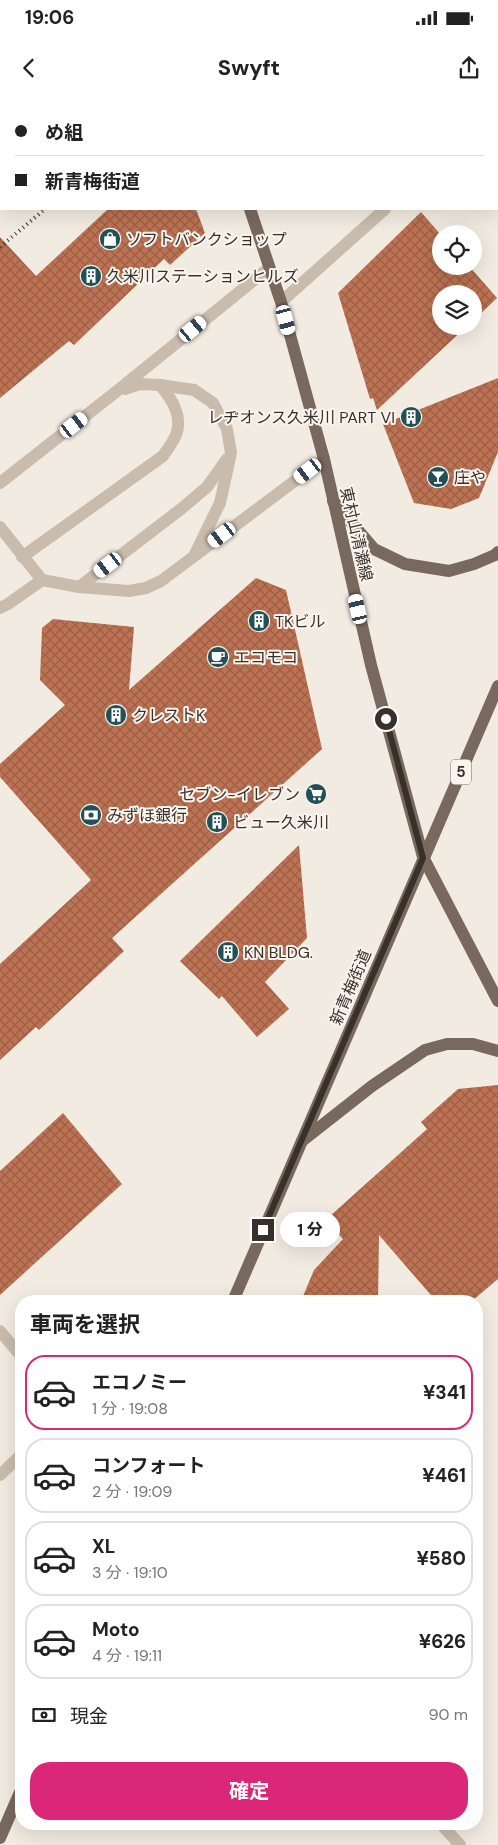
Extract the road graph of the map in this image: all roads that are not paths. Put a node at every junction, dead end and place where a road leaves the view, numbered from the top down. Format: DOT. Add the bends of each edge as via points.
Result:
graph roads {
  1 [pos="250,210"];
  2 [pos="384,210"];
  3 [pos="269,268"];
  4 [pos="281,302"];
  5 [pos="160,385"];
  6 [pos="117,391"];
  7 [pos="231,453"];
  8 [pos="324,459"];
  9 [pos="0,483"];
  10 [pos="332,499"];
  11 [pos="0,527"];
  12 [pos="498,552"];
  13 [pos="22,556"];
  14 [pos="194,556"];
  15 [pos="42,580"];
  16 [pos="79,587"];
  17 [pos="0,608"];
  18 [pos="498,686"];
  19 [pos="423,858"];
  20 [pos="498,1001"];
  21 [pos="498,1050"];
  22 [pos="301,1142"];
  23 [pos="236,1295"];
  24 [pos="0,1331"];
  25 [pos="15,1349"];
  26 [pos="15,1461"];
  27 [pos="0,1475"];
  28 [pos="15,1804"];
  29 [pos="446,1830"];
  30 [pos="0,1838"];
  31 [pos="460,1845"];
  1 -- 3 [label="main road, 東村山清瀬線"];
  2 -- 4 [label="street"];
  3 -- 4 [label="main road, 東村山清瀬線"];
  3 -- 6 [label="street"];
  4 -- 8 [label="main road, 東村山清瀬線"];
  5 -- 6 [label="street" via="140,384"];
  5 -- 7 [label="street" via="194,390 213,403 227,428"];
  5 -- 13 [label="street" via="172,399 178,417 176,436 163,456"];
  6 -- 9 [label="street"];
  7 -- 14 [label="street" via="220,503"];
  7 -- 16 [label="street" via="207,487"];
  8 -- 10 [label="main road, 東村山清瀬線"];
  8 -- 14 [label="street"];
  10 -- 12 [label="main road" via="374,549 405,564 450,571"];
  10 -- 19 [label="main road, 東村山清瀬線" via="371,664"];
  11 -- 13 [label="street"];
  13 -- 15 [label="street"];
  14 -- 16 [label="street" via="146,588 129,591"];
  15 -- 16 [label="street"];
  15 -- 17 [label="street"];
  18 -- 19 [label="main road, 新青梅街道 / 5"];
  19 -- 20 [label="main road, 東村山清瀬線"];
  19 -- 22 [label="main road, 新青梅街道 / 5"];
  21 -- 22 [label="main road" via="473,1044 447,1044 425,1050 372,1086"];
  22 -- 23 [label="main road, 新青梅街道 / 5"];
  24 -- 25 [label="street"];
  26 -- 27 [label="street"];
  28 -- 30 [label="main road"];
  29 -- 31 [label="street"];
}
